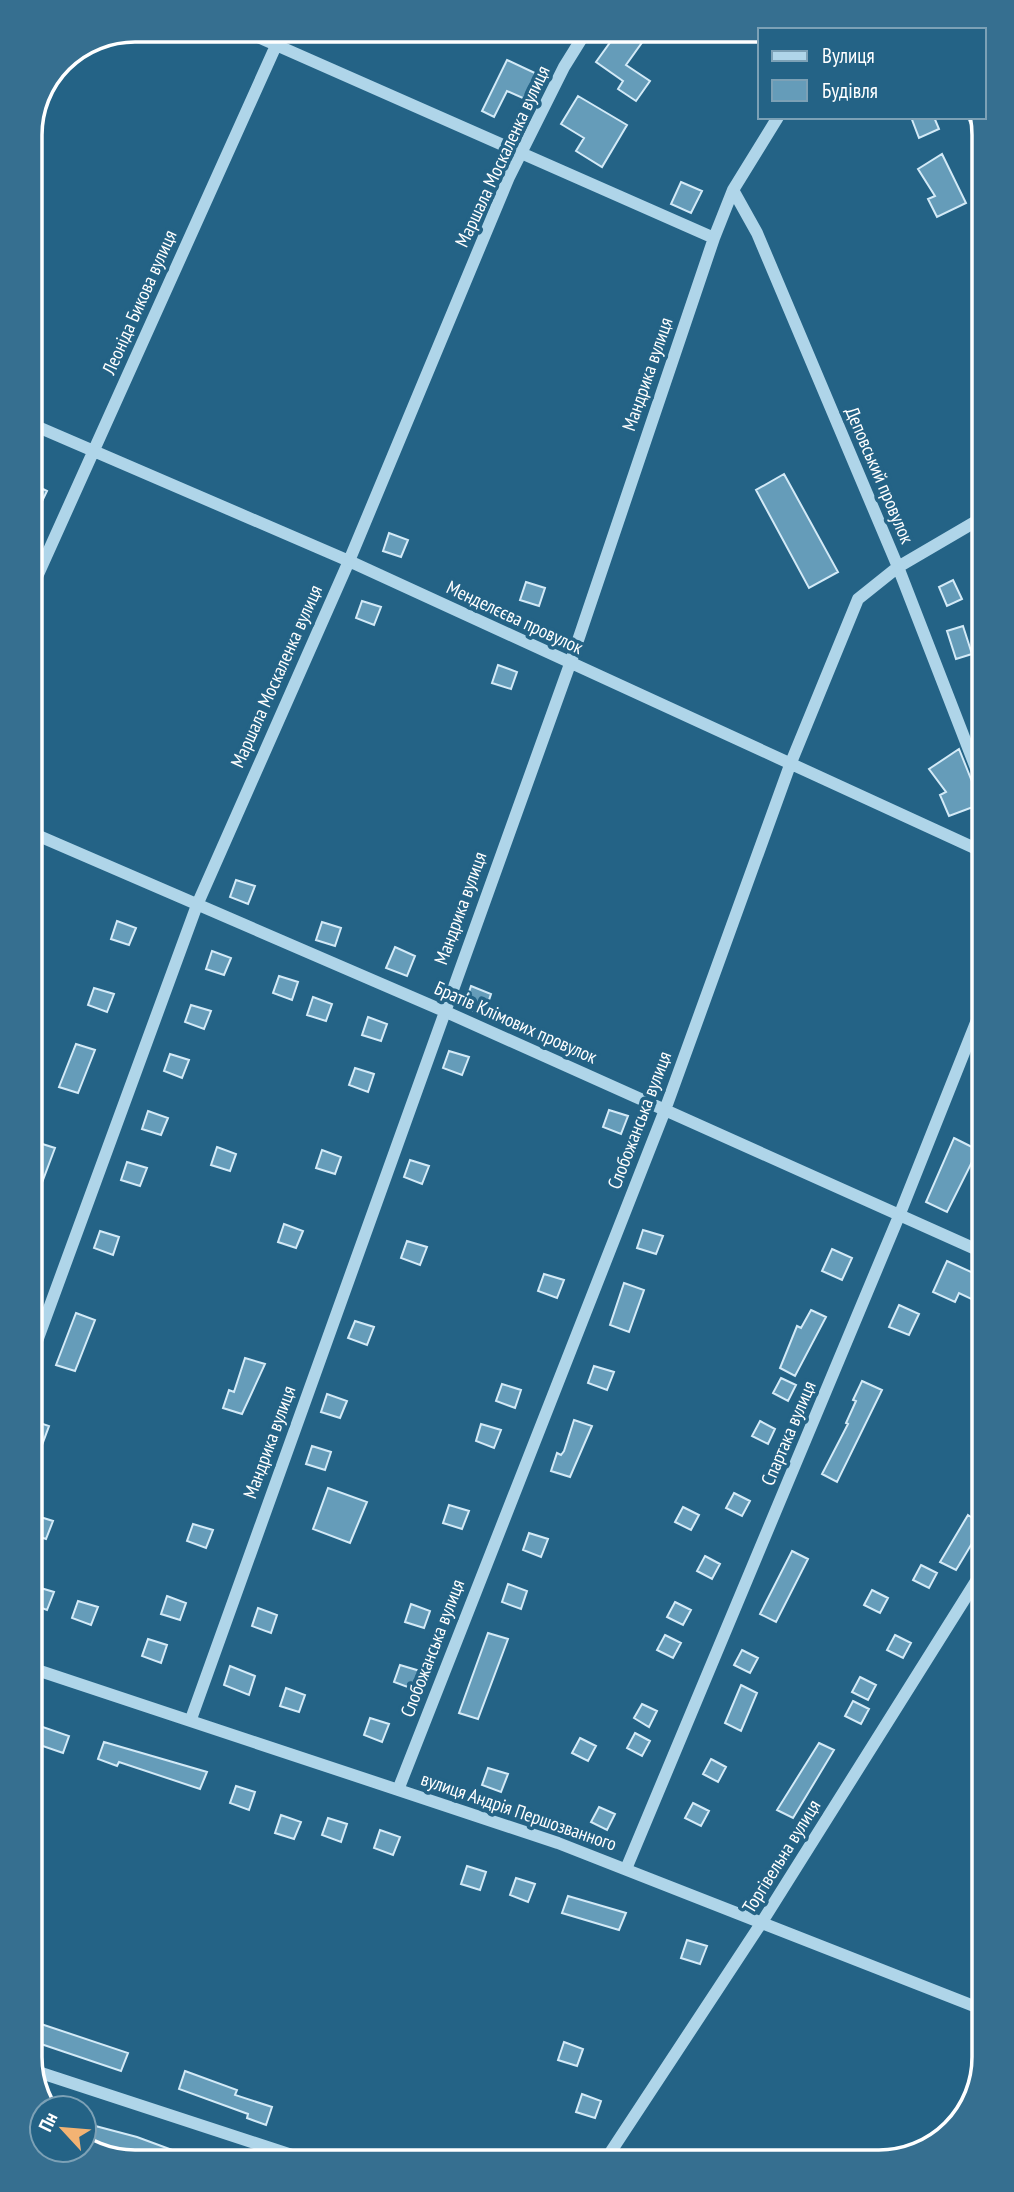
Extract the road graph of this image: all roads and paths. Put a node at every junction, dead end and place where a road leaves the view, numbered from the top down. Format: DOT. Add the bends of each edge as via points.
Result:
graph roads {
  1 [pos="269,42"];
  2 [pos="580,42"];
  3 [pos="274,44"];
  4 [pos="777,119"];
  5 [pos="520,153"];
  6 [pos="733,190"];
  7 [pos="713,238"];
  8 [pos="42,429"];
  9 [pos="93,453"];
  10 [pos="972,524"];
  11 [pos="349,561"];
  12 [pos="42,566"];
  13 [pos="898,568"];
  14 [pos="570,664"];
  15 [pos="972,757"];
  16 [pos="790,765"];
  17 [pos="42,837"];
  18 [pos="972,846"];
  19 [pos="197,905"];
  20 [pos="443,1011"];
  21 [pos="972,1033"];
  22 [pos="665,1110"];
  23 [pos="899,1216"];
  24 [pos="972,1248"];
  25 [pos="42,1328"];
  26 [pos="972,1588"];
  27 [pos="42,1672"];
  28 [pos="191,1719"];
  29 [pos="398,1790"];
  30 [pos="626,1869"];
  31 [pos="762,1922"];
  32 [pos="972,2005"];
  33 [pos="44,2074"];
  34 [pos="276,2150"];
  35 [pos="612,2150"];
  1 -- 3 [label="street"];
  2 -- 5 [label="street, Маршала Москаленка вулиця"];
  3 -- 5 [label="street"];
  3 -- 9 [label="street, Леоніда Бикова вулиця"];
  4 -- 6 [label="street, Мандрика вулиця"];
  5 -- 7 [label="street"];
  5 -- 11 [label="street, Маршала Москаленка вулиця"];
  6 -- 7 [label="street, Мандрика вулиця"];
  6 -- 13 [label="street, Деповський провулок" via="757,233"];
  7 -- 14 [label="street, Мандрика вулиця"];
  8 -- 9 [label="street, Менделєєва провулок"];
  9 -- 11 [label="street, Менделєєва провулок"];
  9 -- 12 [label="street, Леоніда Бикова вулиця"];
  10 -- 13 [label="street, Слобожанська вулиця"];
  11 -- 14 [label="street, Менделєєва провулок"];
  11 -- 19 [label="street, Маршала Москаленка вулиця"];
  13 -- 15 [label="street, Деповський провулок"];
  13 -- 16 [label="street, Слобожанська вулиця" via="858,600"];
  14 -- 16 [label="street, Менделєєва провулок"];
  14 -- 20 [label="street, Мандрика вулиця"];
  16 -- 18 [label="street, Менделєєва провулок"];
  16 -- 22 [label="street, Слобожанська вулиця"];
  17 -- 19 [label="street, Братів Клімових провулок"];
  19 -- 20 [label="street, Братів Клімових провулок"];
  19 -- 25 [label="street, Маршала Москаленка вулиця"];
  20 -- 22 [label="street, Братів Клімових провулок"];
  20 -- 28 [label="street, Мандрика вулиця"];
  21 -- 23 [label="street, Спартака вулиця"];
  22 -- 23 [label="street, Братів Клімових провулок"];
  22 -- 29 [label="street, Слобожанська вулиця"];
  23 -- 24 [label="street, Братів Клімових провулок"];
  23 -- 30 [label="street, Спартака вулиця"];
  26 -- 31 [label="street, Торгівельна вулиця"];
  27 -- 28 [label="street, вулиця Андрія Першозванного"];
  28 -- 29 [label="street, вулиця Андрія Першозванного"];
  29 -- 30 [label="street, вулиця Андрія Першозванного"];
  30 -- 31 [label="street, вулиця Андрія Першозванного"];
  31 -- 32 [label="street, вулиця Андрія Першозванного"];
  31 -- 35 [label="street, Торгівельна вулиця"];
  33 -- 34 [label="street"];
}
